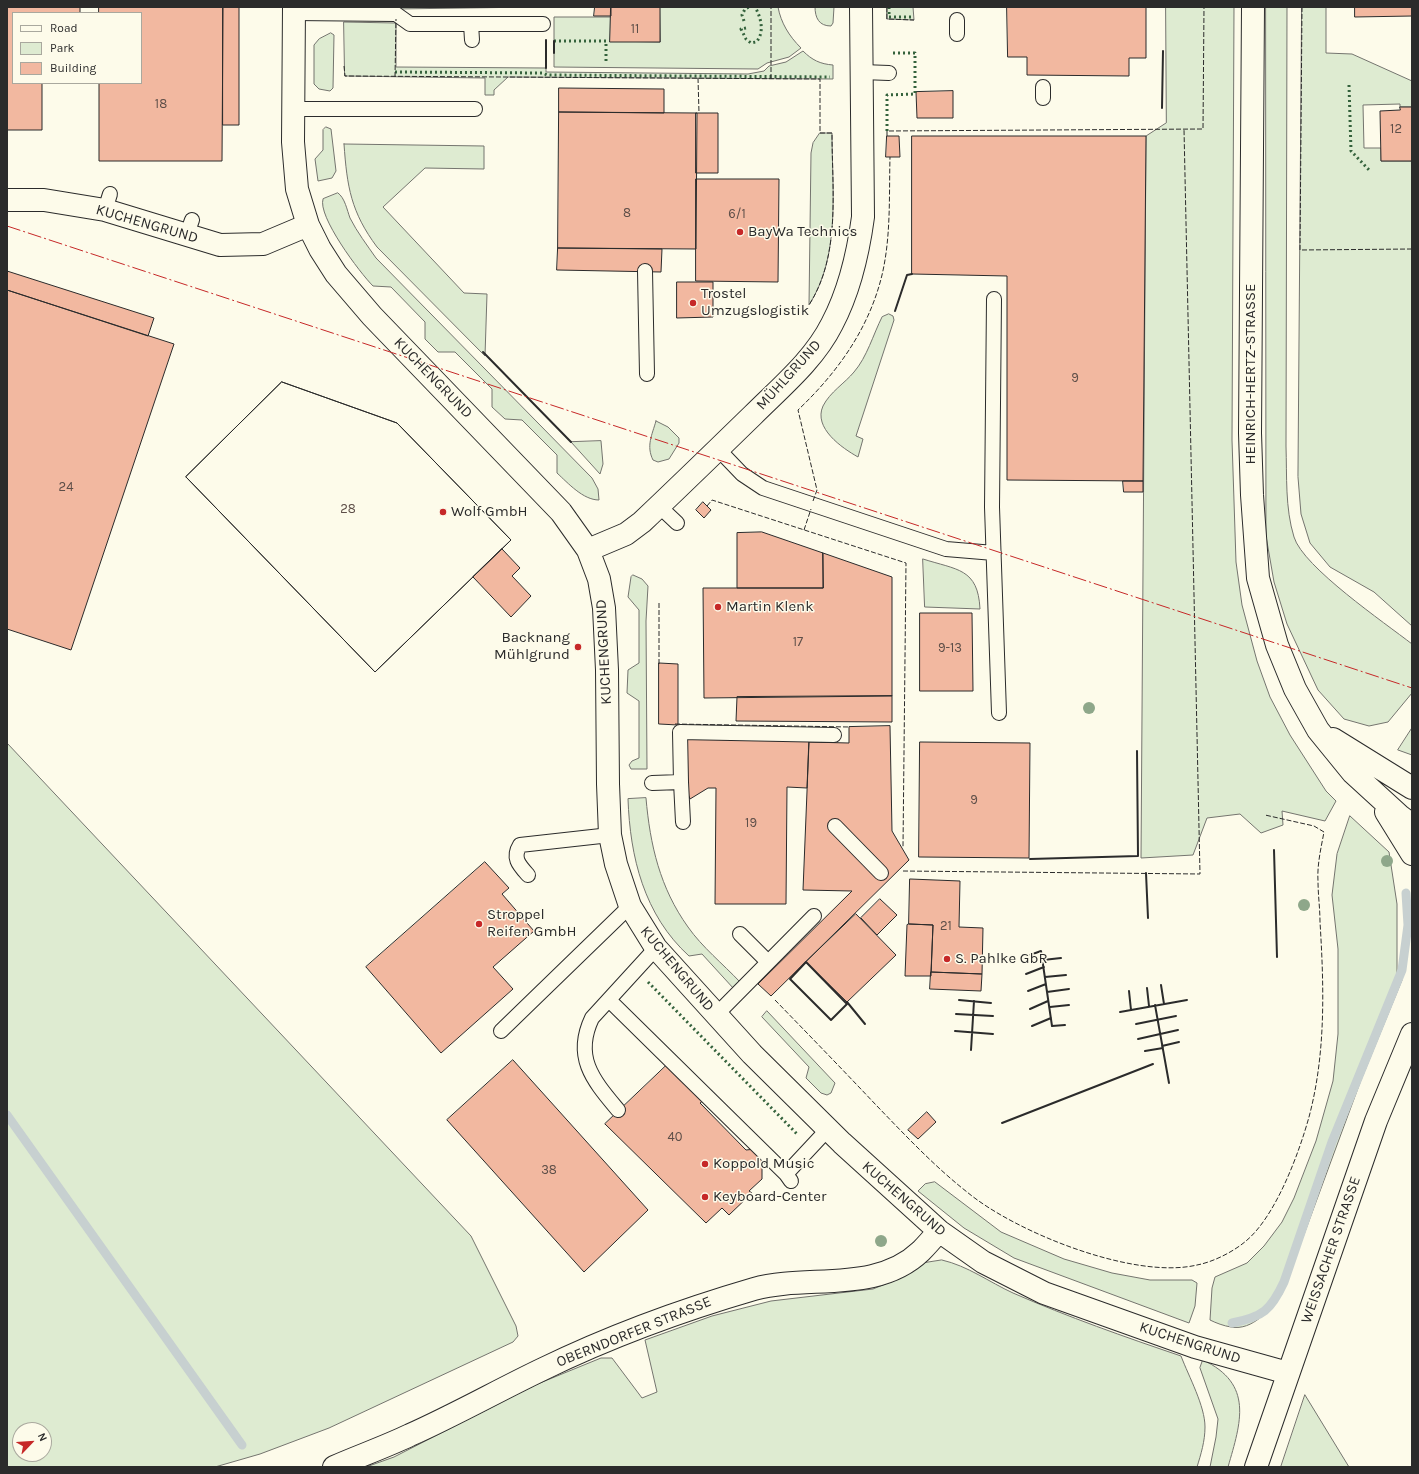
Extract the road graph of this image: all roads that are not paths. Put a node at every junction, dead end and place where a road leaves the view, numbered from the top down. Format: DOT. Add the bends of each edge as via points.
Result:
graph roads {
  1 [pos="862,7"];
  2 [pos="1253,7"];
  3 [pos="294,10"];
  4 [pos="471,24"];
  5 [pos="543,24"];
  6 [pos="472,40"];
  7 [pos="862,72"];
  8 [pos="889,73"];
  9 [pos="293,109"];
  10 [pos="475,109"];
  11 [pos="7,200"];
  12 [pos="308,226"];
  13 [pos="645,271"];
  14 [pos="994,299"];
  15 [pos="647,374"];
  16 [pos="718,449"];
  17 [pos="659,506"];
  18 [pos="676,523"];
  19 [pos="588,550"];
  20 [pos="994,553"];
  21 [pos="999,713"];
  22 [pos="1318,730"];
  23 [pos="834,735"];
  24 [pos="1353,773"];
  25 [pos="681,782"];
  26 [pos="652,783"];
  27 [pos="1411,787"];
  28 [pos="683,822"];
  29 [pos="1412,825"];
  30 [pos="835,826"];
  31 [pos="610,835"];
  32 [pos="1412,854"];
  33 [pos="881,873"];
  34 [pos="528,875"];
  35 [pos="630,906"];
  36 [pos="814,916"];
  37 [pos="740,934"];
  38 [pos="656,948"];
  39 [pos="768,962"];
  40 [pos="609,1000"];
  41 [pos="716,1015"];
  42 [pos="501,1031"];
  43 [pos="1412,1034"];
  44 [pos="618,1110"];
  45 [pos="828,1129"];
  46 [pos="939,1231"];
  47 [pos="1288,1373"];
  48 [pos="334,1467"];
  49 [pos="1256,1467"];
  1 -- 7 [label="street, MÜHLGRUND"];
  2 -- 22 [label="street, HEINRICH-HERTZ-STRASSE" via="1250,433 1257,563 1263,599 1277,645 1295,689"];
  3 -- 4 [label="lane" via="396,14 410,24"];
  3 -- 9 [label="street, KUCHENGRUND"];
  4 -- 5 [label="lane"];
  4 -- 6 [label="lane"];
  7 -- 8 [label="lane"];
  7 -- 16 [label="street, MÜHLGRUND" via="863,217 859,247 848,289 832,325 816,350"];
  9 -- 10 [label="lane"];
  9 -- 12 [label="street, KUCHENGRUND" via="297,189"];
  11 -- 12 [label="street, KUCHENGRUND" via="108,202 190,227 220,244 263,244"];
  12 -- 19 [label="street, KUCHENGRUND" via="336,274 372,316 561,512"];
  13 -- 15 [label="lane"];
  14 -- 20 [label="lane"];
  16 -- 17 [label="street, MÜHLGRUND"];
  16 -- 20 [label="lane" via="742,474 763,488 946,549"];
  17 -- 18 [label="lane"];
  17 -- 19 [label="street, MÜHLGRUND" via="626,534"];
  19 -- 31 [label="street, KUCHENGRUND" via="599,579 604,608"];
  20 -- 21 [label="lane"];
  22 -- 24 [label="street, HEINRICH-HERTZ-STRASSE"];
  22 -- 27 [label="street, HEINRICH-HERTZ-STRASSE"];
  23 -- 25 [label="lane" via="680,732"];
  24 -- 29 [label="street, HEINRICH-HERTZ-STRASSE"];
  24 -- 32 [label="street" via="1389,816"];
  25 -- 26 [label="lane"];
  25 -- 28 [label="lane"];
  30 -- 33 [label="lane"];
  31 -- 34 [label="lane" via="520,845 516,852 516,860"];
  31 -- 35 [label="street, KUCHENGRUND" via="616,864"];
  35 -- 38 [label="street, KUCHENGRUND"];
  35 -- 42 [label="lane"];
  36 -- 39 [label="lane"];
  37 -- 39 [label="lane"];
  38 -- 40 [label="lane"];
  38 -- 41 [label="street, KUCHENGRUND"];
  39 -- 41 [label="lane"];
  40 -- 44 [label="lane" via="592,1018 584,1043 592,1077"];
  40 -- 45 [label="lane" via="693,1074 789,1178"];
  41 -- 45 [label="street, KUCHENGRUND"];
  43 -- 47 [label="street, WEISSACHER STRASSE" via="1376,1121"];
  45 -- 46 [label="street, KUCHENGRUND" via="877,1177"];
  46 -- 47 [label="street, KUCHENGRUND" via="984,1262 1044,1293 1196,1348"];
  46 -- 48 [label="street, OBERNDORFER STRASSE" via="921,1252 901,1266 883,1274 852,1280 766,1286 661,1319 544,1368 411,1435"];
  47 -- 49 [label="street, WEISSACHER STRASSE"];
}
